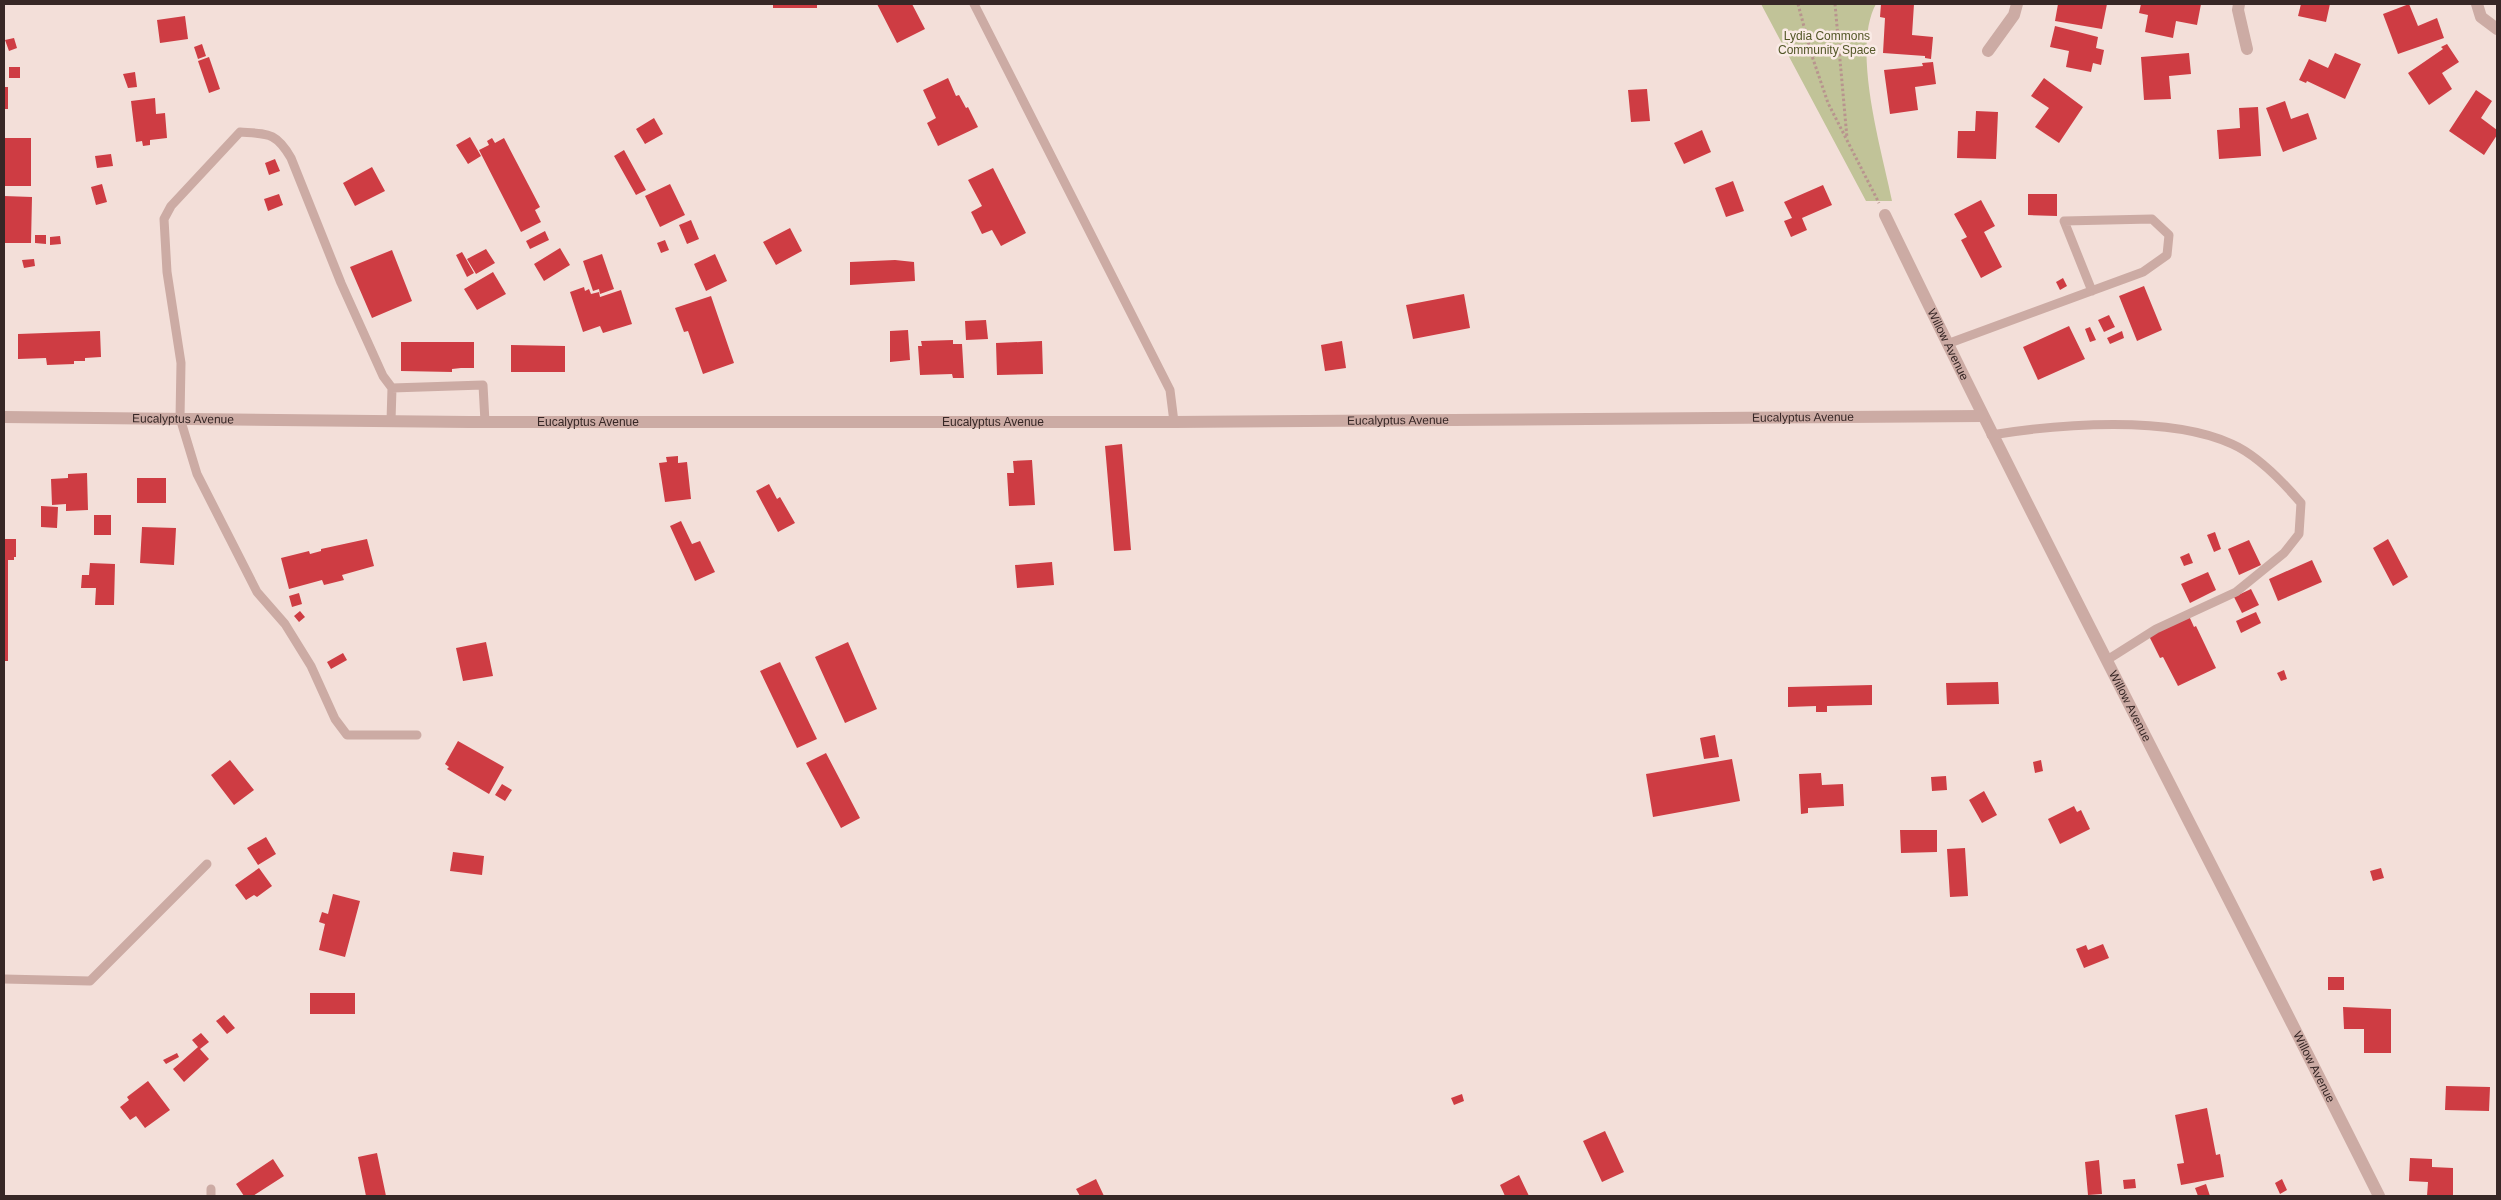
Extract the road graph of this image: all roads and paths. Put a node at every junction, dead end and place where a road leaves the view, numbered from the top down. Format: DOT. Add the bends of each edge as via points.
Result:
graph roads {
  1 [pos="974,4"];
  2 [pos="1798,4"];
  3 [pos="1835,4"];
  4 [pos="2017,4"];
  5 [pos="2240,4"];
  6 [pos="2477,4"];
  7 [pos="2497,29"];
  8 [pos="2247,49"];
  9 [pos="1988,51"];
  10 [pos="1847,140"];
  11 [pos="1885,214"];
  12 [pos="2092,291"];
  13 [pos="1947,344"];
  14 [pos="392,388"];
  15 [pos="1982,416"];
  16 [pos="4,417"];
  17 [pos="180,418"];
  18 [pos="391,421"];
  19 [pos="485,422"];
  20 [pos="1174,422"];
  21 [pos="1991,435"];
  22 [pos="2106,660"];
  23 [pos="417,734"];
  24 [pos="207,864"];
  25 [pos="4,979"];
  26 [pos="2379,1196"];
  1 -- 20 [label="lane" via="1170,390"];
  2 -- 10 [label="path" via="1828,103"];
  3 -- 10 [label="path"];
  4 -- 9 [label="street" via="2014,15"];
  5 -- 8 [label="street" via="2238,10"];
  6 -- 7 [label="street" via="2481,17"];
  10 -- 11 [label="path"];
  11 -- 13 [label="street, Willow Avenue"];
  12 -- 12 [label="lane" via="2143,272 2167,255 2169,235 2152,219 2064,221"];
  12 -- 13 [label="lane"];
  13 -- 15 [label="street, Willow Avenue"];
  14 -- 17 [label="lane" via="383,376 345,292 281,141 265,134 240,132 171,206 164,219 166,272 181,362"];
  14 -- 18 [label="lane"];
  14 -- 19 [label="lane" via="483,386"];
  15 -- 20 [label="street, Eucalyptus Avenue"];
  15 -- 21 [label="street, Willow Avenue"];
  16 -- 17 [label="street, Eucalyptus Avenue"];
  17 -- 18 [label="street, Eucalyptus Avenue"];
  17 -- 23 [label="lane" via="197,474 257,592 285,624 311,666 335,720 347,734"];
  18 -- 19 [label="street, Eucalyptus Avenue"];
  19 -- 20 [label="street, Eucalyptus Avenue"];
  21 -- 22 [label="street, Willow Avenue"];
  21 -- 22 [label="lane" via="2034,428 2182,428 2233,444 2279,477 2301,503 2299,534 2277,558 2236,592 2156,629"];
  22 -- 26 [label="street, Willow Avenue"];
  24 -- 25 [label="lane" via="90,980"];
}
